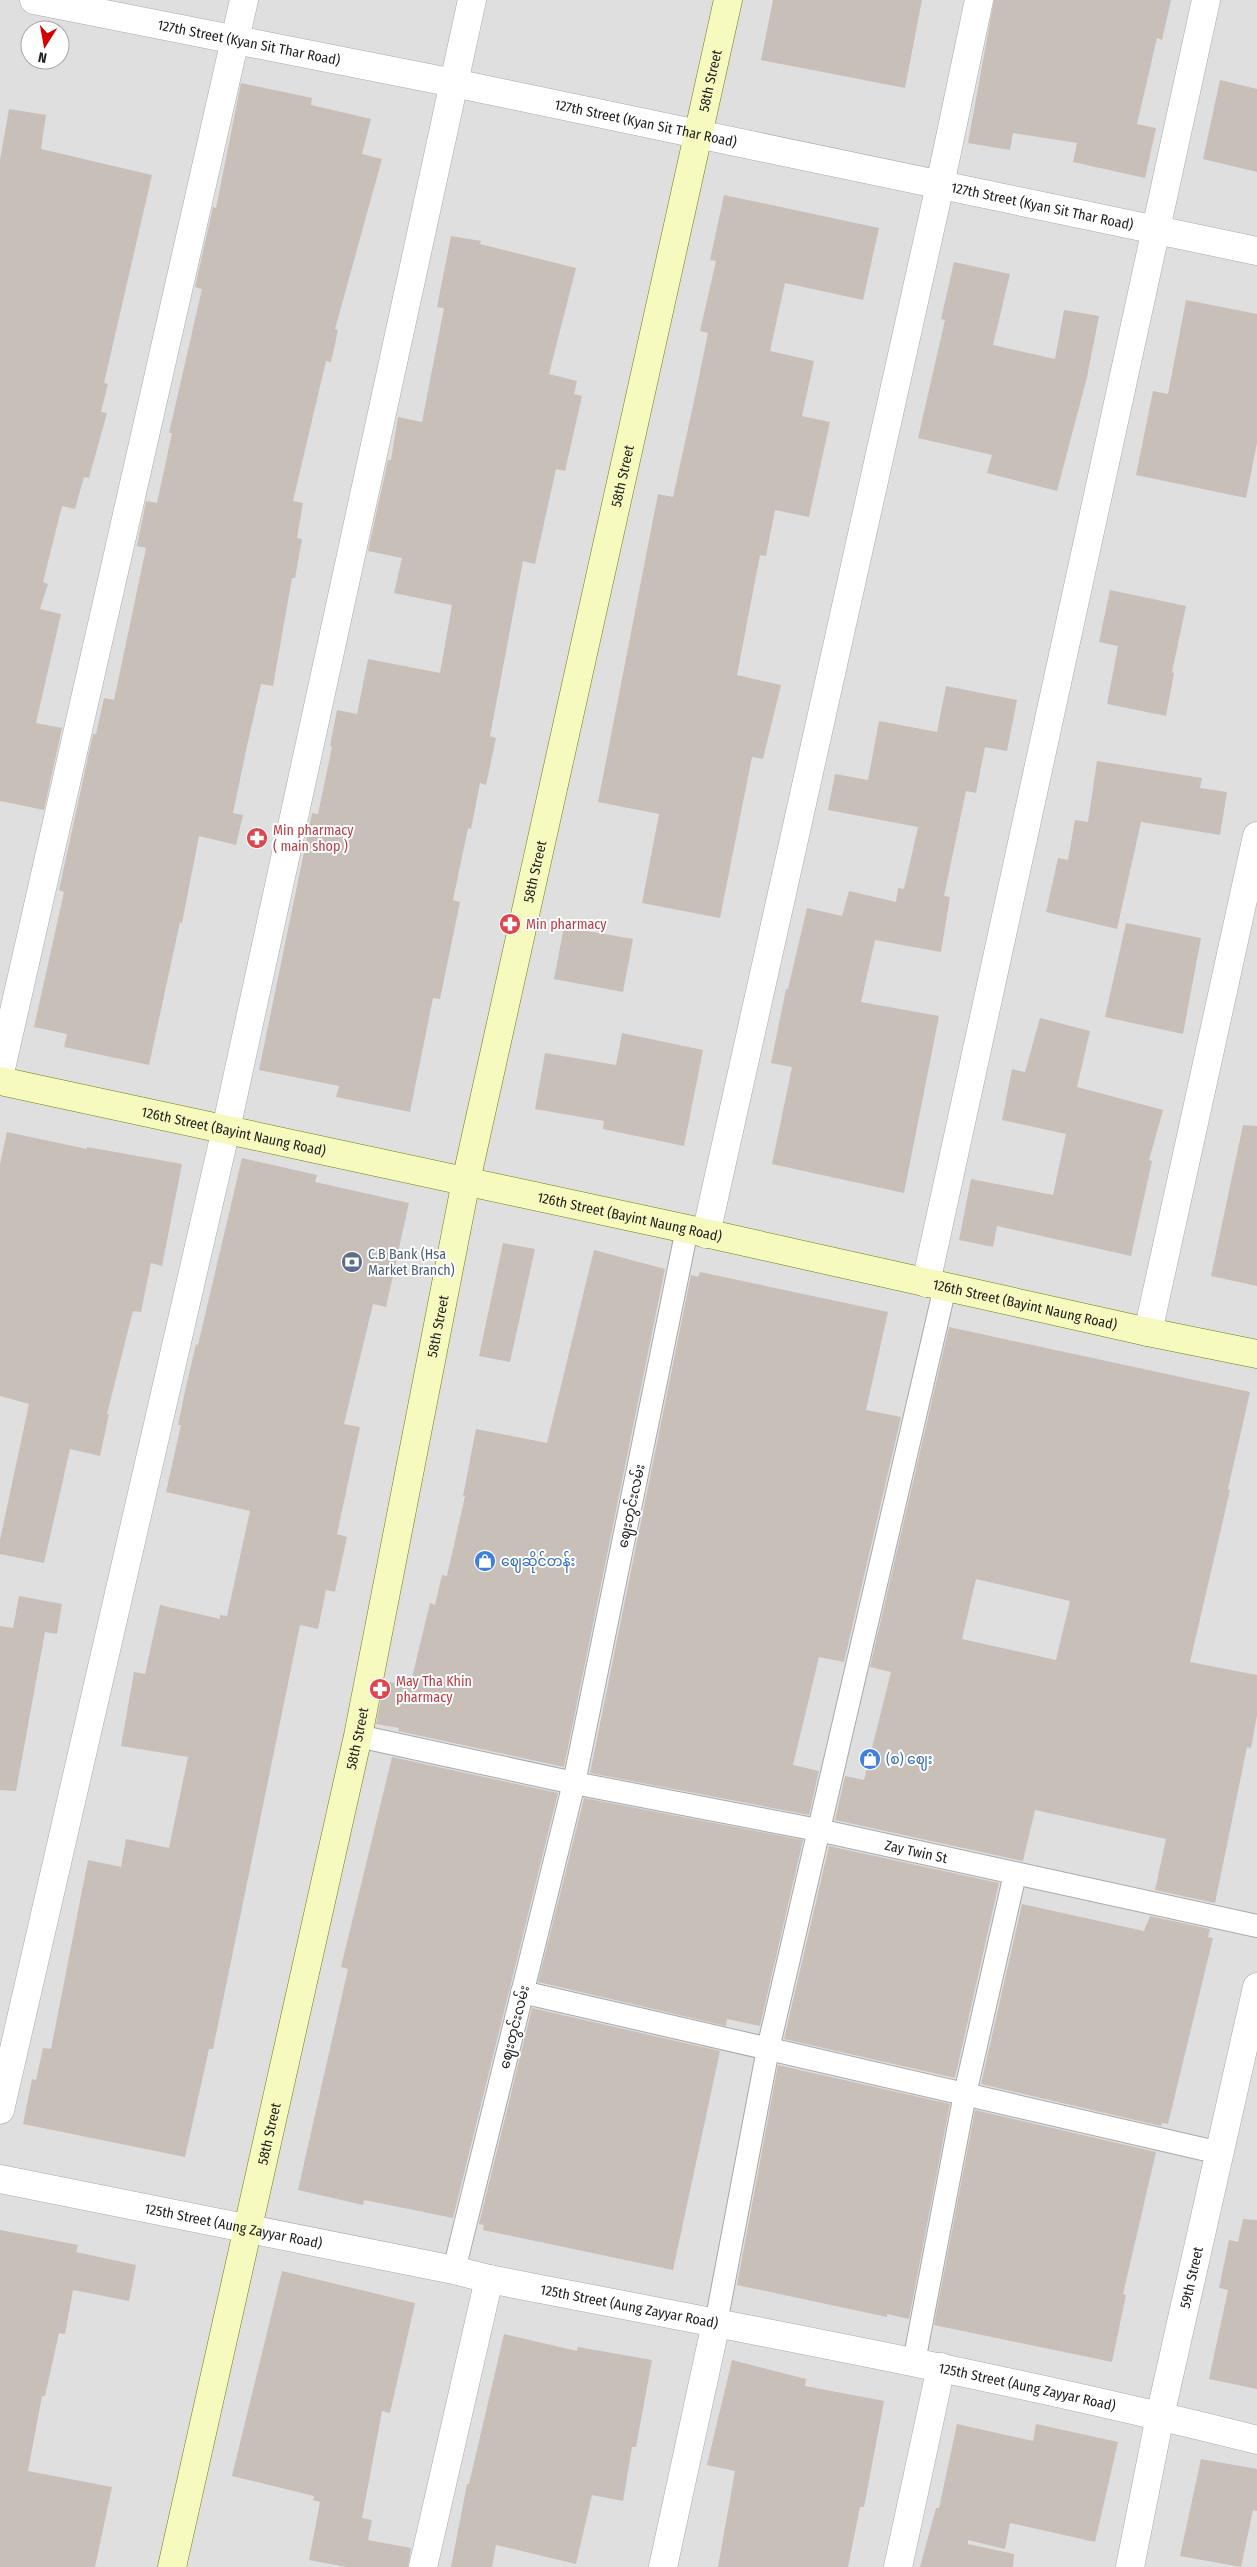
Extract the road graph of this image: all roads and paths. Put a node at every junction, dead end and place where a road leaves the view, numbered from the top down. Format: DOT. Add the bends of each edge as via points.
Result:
graph roads {
  1 [pos="34,0"];
  2 [pos="244,0"];
  3 [pos="472,0"];
  4 [pos="728,0"];
  5 [pos="978,0"];
  6 [pos="1206,0"];
  7 [pos="236,40"];
  8 [pos="454,83"];
  9 [pos="698,134"];
  10 [pos="940,185"];
  11 [pos="1157,230"];
  12 [pos="1257,251"];
  13 [pos="1257,836"];
  14 [pos="0,1073"];
  15 [pos="0,1081"];
  16 [pos="226,1129"];
  17 [pos="466,1181"];
  18 [pos="697,1232"];
  19 [pos="935,1285"];
  20 [pos="1148,1332"];
  21 [pos="1257,1354"];
  22 [pos="358,1736"];
  23 [pos="574,1783"];
  24 [pos="818,1830"];
  25 [pos="1016,1874"];
  26 [pos="1257,1926"];
  27 [pos="1257,1987"];
  28 [pos="522,1992"];
  29 [pos="768,2049"];
  30 [pos="965,2094"];
  31 [pos="0,2110"];
  32 [pos="1220,2153"];
  33 [pos="0,2179"];
  34 [pos="246,2229"];
  35 [pos="454,2270"];
  36 [pos="489,2279"];
  37 [pos="716,2323"];
  38 [pos="914,2362"];
  39 [pos="940,2367"];
  40 [pos="1160,2416"];
  41 [pos="1257,2440"];
  42 [pos="172,2567"];
  43 [pos="423,2567"];
  44 [pos="663,2567"];
  45 [pos="898,2567"];
  46 [pos="1130,2567"];
  1 -- 7 [label="street, 127th Street (Kyan Sit Thar Road)"];
  2 -- 7 [label="street"];
  3 -- 8 [label="street"];
  4 -- 9 [label="main road, 58th Street"];
  5 -- 10 [label="street"];
  6 -- 11 [label="street"];
  7 -- 8 [label="street, 127th Street (Kyan Sit Thar Road)"];
  7 -- 14 [label="street"];
  8 -- 9 [label="street, 127th Street (Kyan Sit Thar Road)"];
  8 -- 16 [label="street"];
  9 -- 10 [label="street, 127th Street (Kyan Sit Thar Road)"];
  9 -- 17 [label="main road, 58th Street"];
  10 -- 11 [label="street, 127th Street (Kyan Sit Thar Road)"];
  10 -- 18 [label="street"];
  11 -- 12 [label="street, 127th Street (Kyan Sit Thar Road)"];
  11 -- 19 [label="street"];
  13 -- 20 [label="street"];
  15 -- 16 [label="main road, 126th Street (Bayint Naung Road)"];
  16 -- 17 [label="main road, 126th Street (Bayint Naung Road)"];
  16 -- 31 [label="street"];
  17 -- 18 [label="main road, 126th Street (Bayint Naung Road)"];
  17 -- 22 [label="main road, 58th Street"];
  18 -- 19 [label="main road, 126th Street (Bayint Naung Road)"];
  18 -- 23 [label="lane, ဈေးတွင်းလမ်း"];
  19 -- 20 [label="main road, 126th Street (Bayint Naung Road)"];
  19 -- 24 [label="lane"];
  20 -- 21 [label="main road, 126th Street (Bayint Naung Road)"];
  22 -- 23 [label="lane"];
  22 -- 34 [label="main road, 58th Street"];
  23 -- 24 [label="lane, Zay Twin St"];
  23 -- 28 [label="lane, ဈေးတွင်းလမ်း"];
  24 -- 25 [label="lane, Zay Twin St"];
  24 -- 29 [label="lane"];
  25 -- 26 [label="lane, Zay Twin St"];
  25 -- 30 [label="lane"];
  27 -- 32 [label="street, 59th Street"];
  28 -- 29 [label="lane"];
  28 -- 35 [label="lane, ဈေးတွင်းလမ်း"];
  29 -- 30 [label="lane"];
  29 -- 37 [label="lane"];
  30 -- 32 [label="lane"];
  30 -- 38 [label="lane"];
  32 -- 40 [label="street, 59th Street"];
  33 -- 34 [label="street, 125th Street (Aung Zayyar Road)"];
  34 -- 35 [label="street, 125th Street (Aung Zayyar Road)"];
  34 -- 42 [label="main road, 58th Street"];
  35 -- 36 [label="street, 125th Street (Aung Zayyar Road)"];
  36 -- 37 [label="street, 125th Street (Aung Zayyar Road)"];
  36 -- 43 [label="street"];
  37 -- 38 [label="street, 125th Street (Aung Zayyar Road)"];
  37 -- 44 [label="street"];
  38 -- 39 [label="street, 125th Street (Aung Zayyar Road)"];
  39 -- 40 [label="street, 125th Street (Aung Zayyar Road)"];
  39 -- 45 [label="street"];
  40 -- 41 [label="street, 125th Street (Aung Zayyar Road)"];
  40 -- 46 [label="street, 59th Street"];
}
